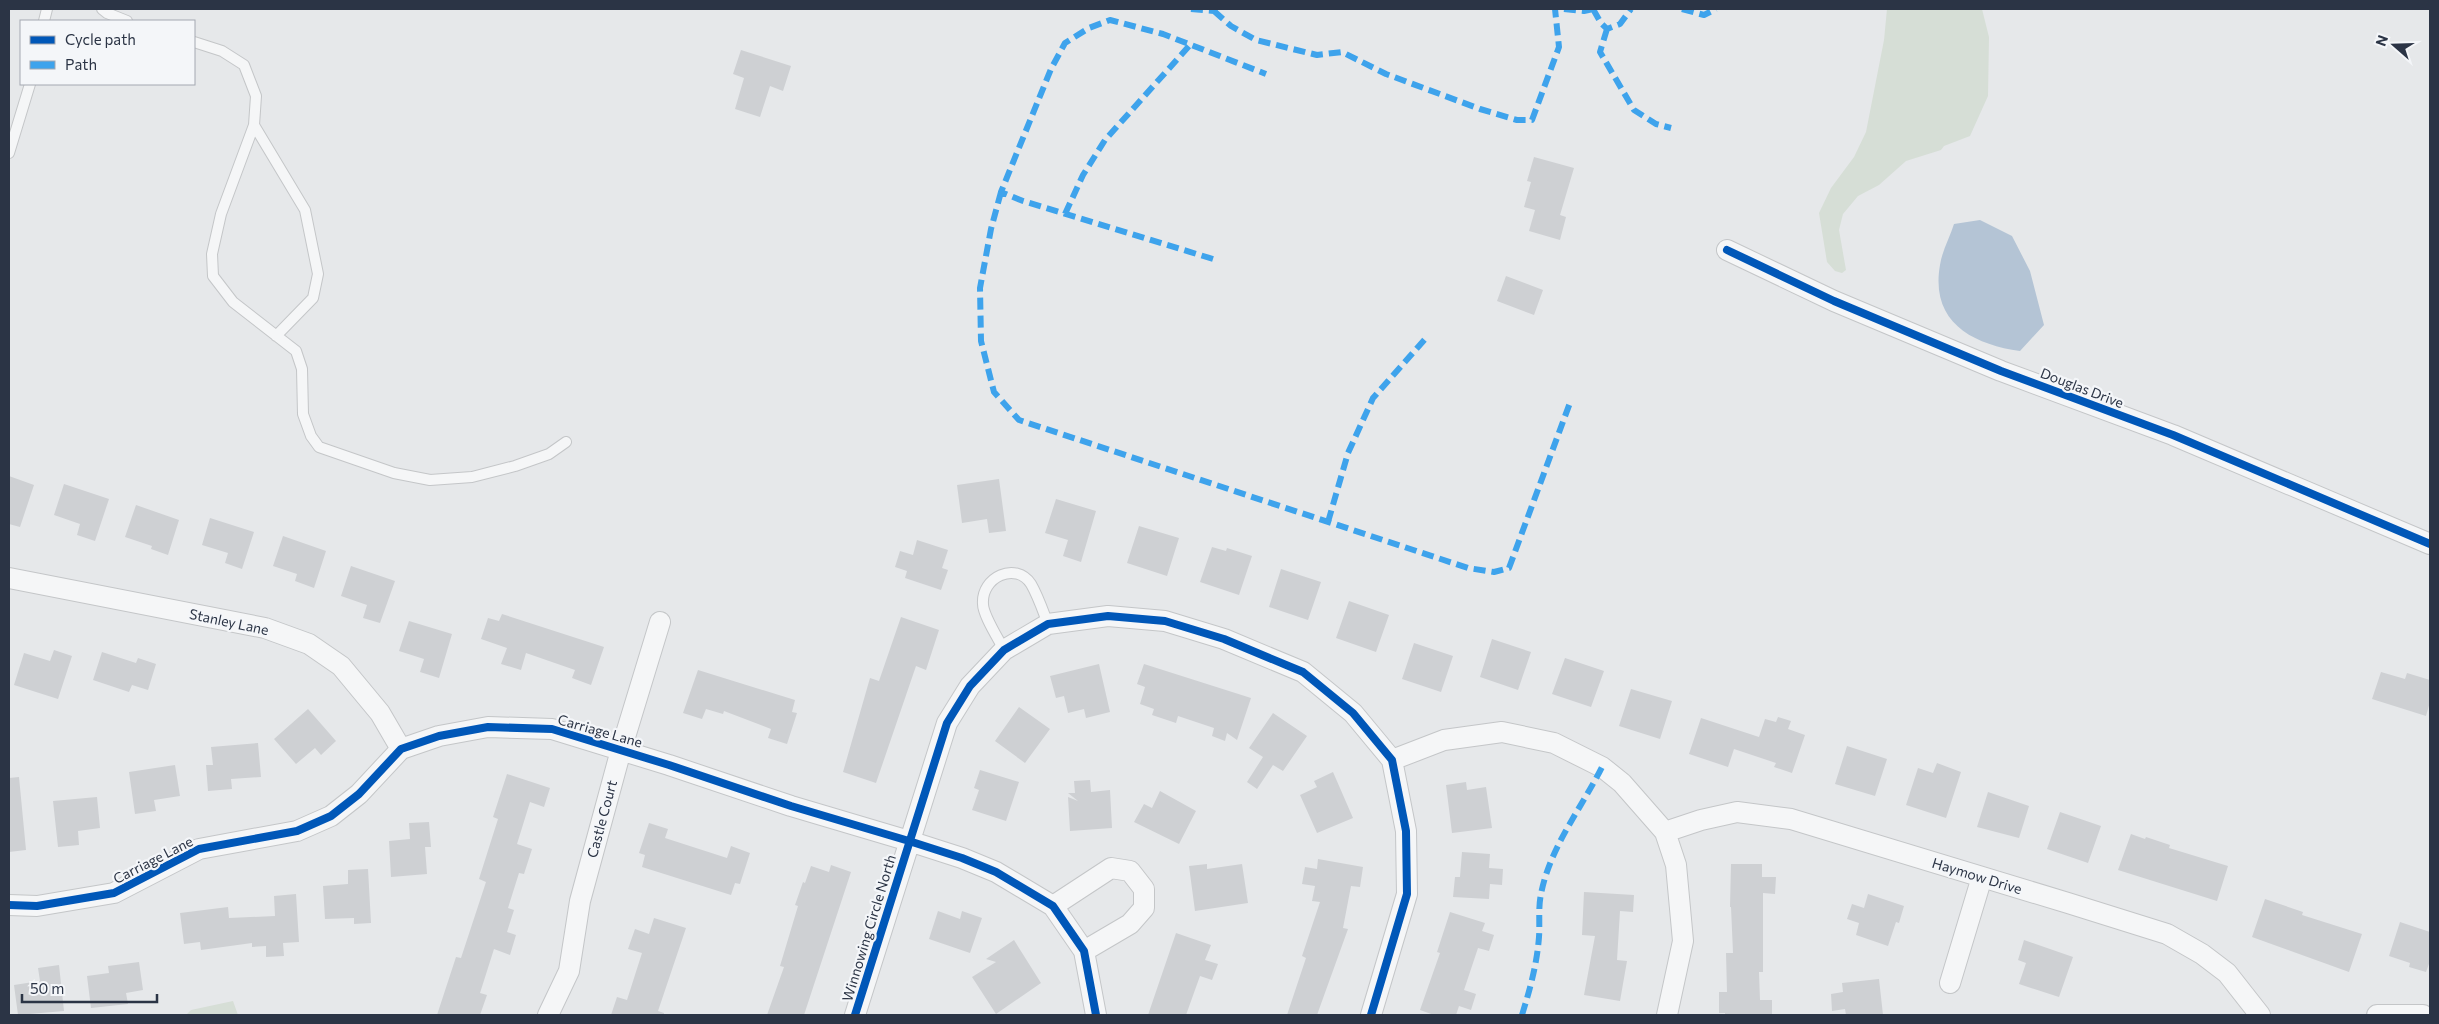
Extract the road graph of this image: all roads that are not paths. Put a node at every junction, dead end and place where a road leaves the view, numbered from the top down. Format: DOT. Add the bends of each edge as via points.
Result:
graph roads {
  1 [pos="102,9"];
  2 [pos="124,20"];
  3 [pos="195,42"];
  4 [pos="30,85"];
  5 [pos="254,125"];
  6 [pos="9,153"];
  7 [pos="1728,250"];
  8 [pos="276,336"];
  9 [pos="566,442"];
  10 [pos="2430,544"];
  11 [pos="9,578"];
  12 [pos="660,622"];
  13 [pos="1048,624"];
  14 [pos="1004,650"];
  15 [pos="401,749"];
  16 [pos="621,750"];
  17 [pos="1392,760"];
  18 [pos="1665,832"];
  19 [pos="909,841"];
  20 [pos="1982,877"];
  21 [pos="9,905"];
  22 [pos="1053,906"];
  23 [pos="1084,951"];
  24 [pos="1950,983"];
  25 [pos="548,1015"];
  26 [pos="855,1015"];
  27 [pos="1096,1015"];
  28 [pos="1371,1015"];
  29 [pos="1667,1015"];
  30 [pos="2260,1015"];
  31 [pos="2377,1015"];
  32 [pos="2423,1015"];
  1 -- 2 [label="lane"];
  3 -- 5 [label="lane" via="222,51 244,65 256,96"];
  4 -- 6 [label="lane"];
  5 -- 8 [label="lane" via="305,210 318,274 313,298"];
  5 -- 8 [label="lane" via="221,214 212,254 213,276 233,302"];
  7 -- 10 [label="street, Douglas Drive" via="1852,308 2001,371 2173,435"];
  8 -- 9 [label="lane" via="296,351 302,369 303,414 319,447 394,473 430,480 472,477 515,466 549,454"];
  11 -- 15 [label="street, Stanley Lane" via="265,628 309,644 341,666 380,713"];
  12 -- 16 [label="street, Castle Court"];
  13 -- 14 [label="street, Winnowing Circle North"];
  13 -- 14 [label="lane" via="1030,583 1022,576 997,576 988,583 983,594 983,606"];
  13 -- 17 [label="street, Winnowing Circle North" via="1108,616 1166,621 1224,639 1303,672 1353,712"];
  14 -- 19 [label="street, Winnowing Circle North" via="970,686 947,723"];
  15 -- 16 [label="street, Carriage Lane" via="439,736 488,727 524,727 552,729"];
  15 -- 21 [label="street, Carriage Lane" via="359,794 331,816 297,831 200,849 114,894 37,906"];
  16 -- 19 [label="street, Carriage Lane"];
  16 -- 25 [label="street, Castle Court" via="580,901 569,971"];
  17 -- 18 [label="street" via="1444,740 1502,732 1554,742 1602,767 1622,783"];
  17 -- 28 [label="street" via="1406,831 1407,894"];
  18 -- 20 [label="street, Haymow Drive" via="1738,812 1791,819"];
  18 -- 29 [label="street" via="1676,865 1684,941"];
  19 -- 22 [label="street, Carriage Lane" via="996,872"];
  19 -- 26 [label="street, Winnowing Circle North"];
  20 -- 24 [label="street"];
  20 -- 30 [label="street, Haymow Drive" via="2167,934 2202,954 2227,974"];
  22 -- 23 [label="street, Carriage Lane"];
  22 -- 23 [label="street" via="1111,868 1130,871 1144,889 1144,908 1130,924"];
  23 -- 27 [label="street, Carriage Lane"];
  31 -- 32 [label="street"];
}
